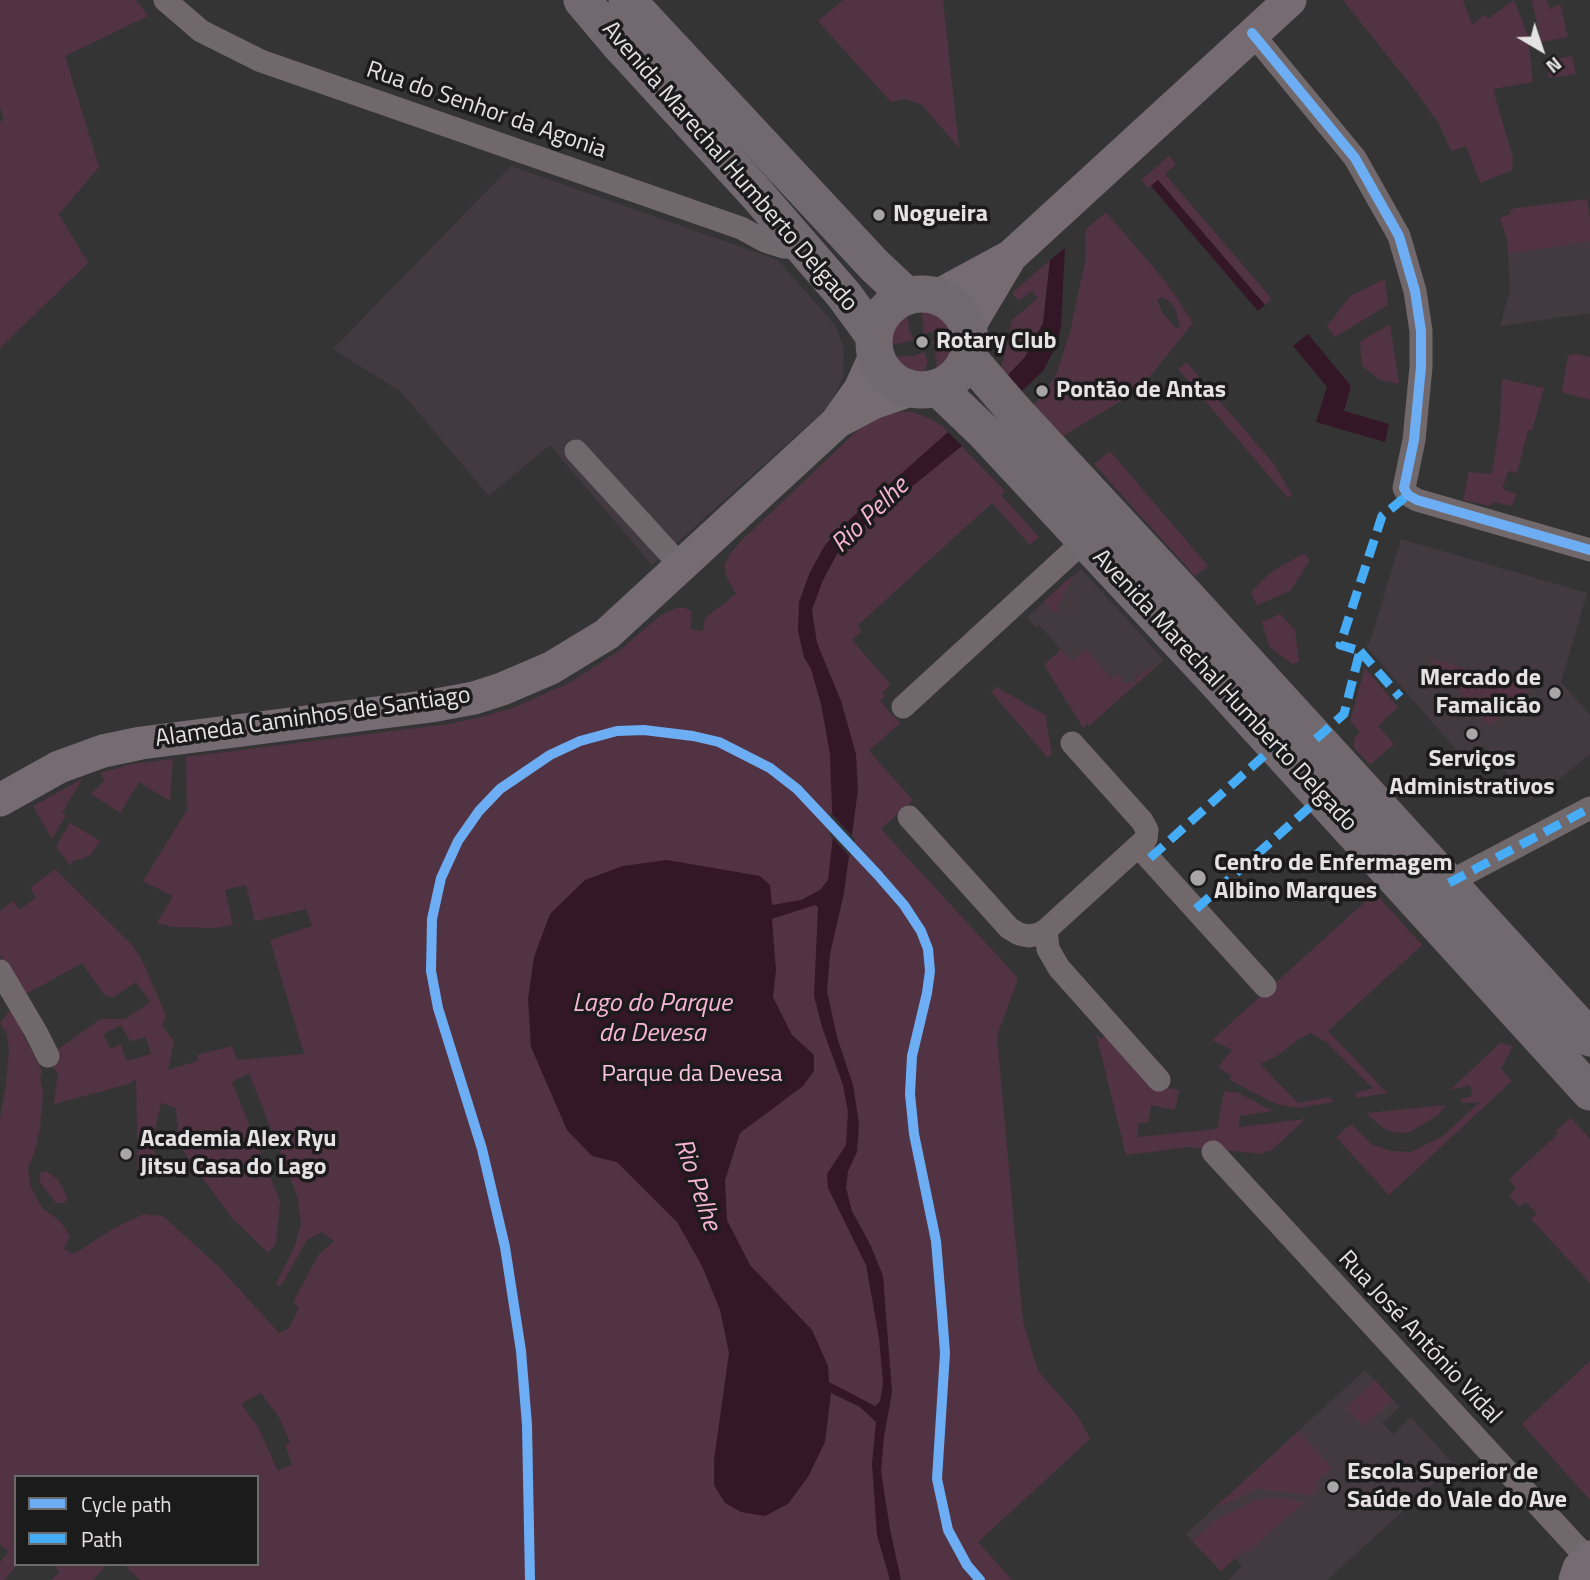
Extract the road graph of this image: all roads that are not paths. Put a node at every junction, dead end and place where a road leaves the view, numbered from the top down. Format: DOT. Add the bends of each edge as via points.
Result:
graph roads {
  1 [pos="165,0"];
  2 [pos="582,0"];
  3 [pos="628,0"];
  4 [pos="1290,0"];
  5 [pos="1252,33"];
  6 [pos="801,248"];
  7 [pos="1011,256"];
  8 [pos="922,296"];
  9 [pos="968,342"];
  10 [pos="875,346"];
  11 [pos="924,389"];
  12 [pos="836,423"];
  13 [pos="576,451"];
  14 [pos="1085,540"];
  15 [pos="1590,550"];
  16 [pos="682,567"];
  17 [pos="903,706"];
  18 [pos="1072,743"];
  19 [pos="0,800"];
  20 [pos="1587,807"];
  21 [pos="909,817"];
  22 [pos="1139,847"];
  23 [pos="1399,883"];
  24 [pos="1449,883"];
  25 [pos="1046,930"];
  26 [pos="0,971"];
  27 [pos="1265,986"];
  28 [pos="1590,1038"];
  29 [pos="48,1056"];
  30 [pos="1159,1080"];
  31 [pos="1590,1092"];
  32 [pos="1213,1152"];
  33 [pos="1584,1565"];
  1 -- 6 [label="street, Rua do Senhor da Agonia" via="201,31 261,61 741,228 765,241"];
  2 -- 6 [label="main road, Avenida Marechal Humberto Delgado"];
  3 -- 8 [label="main road, Avenida Marechal Humberto Delgado" via="866,256"];
  4 -- 5 [label="main road"];
  5 -- 7 [label="main road"];
  5 -- 15 [label="street" via="1355,158 1399,236 1421,331 1414,440 1404,488 1408,495"];
  6 -- 10 [label="main road, Avenida Marechal Humberto Delgado" via="844,295"];
  7 -- 8 [label="main road"];
  7 -- 9 [label="main road"];
  8 -- 9 [label="main road" via="953,305"];
  8 -- 10 [label="main road" via="886,310 878,321"];
  9 -- 11 [label="main road" via="961,370 951,381"];
  9 -- 24 [label="main road, Avenida Marechal Humberto Delgado" via="1012,408"];
  10 -- 11 [label="main road" via="892,381"];
  10 -- 12 [label="main road, Alameda Caminhos de Santiago" via="860,389"];
  11 -- 12 [label="main road, Alameda Caminhos de Santiago" via="873,403"];
  11 -- 14 [label="main road, Avenida Marechal Humberto Delgado" via="975,423"];
  12 -- 16 [label="main road, Alameda Caminhos de Santiago"];
  13 -- 16 [label="street"];
  14 -- 17 [label="street"];
  14 -- 23 [label="main road, Avenida Marechal Humberto Delgado"];
  16 -- 19 [label="main road, Alameda Caminhos de Santiago" via="607,634 551,668 502,689 431,706 103,751 59,767"];
  18 -- 22 [label="street" via="1142,821 1146,839"];
  20 -- 24 [label="street"];
  21 -- 25 [label="street" via="1009,928 1029,936"];
  22 -- 25 [label="street"];
  22 -- 27 [label="street"];
  23 -- 24 [label="street" via="1420,890"];
  23 -- 31 [label="main road, Avenida Marechal Humberto Delgado"];
  24 -- 28 [label="main road, Avenida Marechal Humberto Delgado"];
  25 -- 30 [label="street" via="1048,949 1059,968"];
  26 -- 29 [label="street"];
  32 -- 33 [label="street, Rua José António Vidal"];
}
